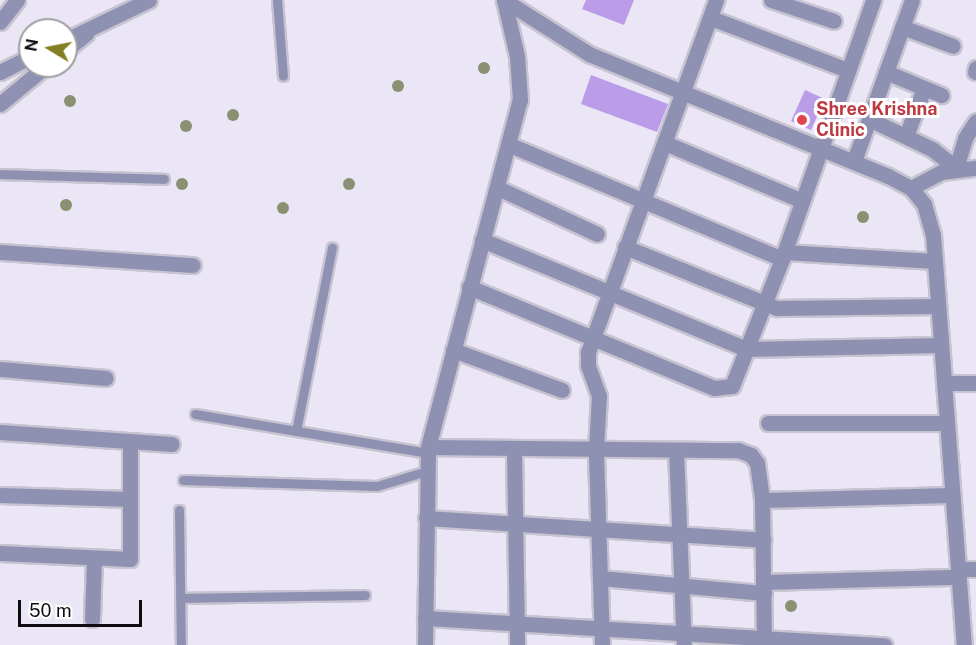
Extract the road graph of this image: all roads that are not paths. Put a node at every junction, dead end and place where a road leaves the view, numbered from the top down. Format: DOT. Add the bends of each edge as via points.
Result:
graph roads {
  1 [pos="17,0"];
  2 [pos="149,0"];
  3 [pos="277,0"];
  4 [pos="504,0"];
  5 [pos="716,0"];
  6 [pos="873,0"];
  7 [pos="912,0"];
  8 [pos="780,2"];
  9 [pos="711,18"];
  10 [pos="834,21"];
  11 [pos="0,22"];
  12 [pos="100,23"];
  13 [pos="902,27"];
  14 [pos="78,34"];
  15 [pos="78,40"];
  16 [pos="953,46"];
  17 [pos="18,63"];
  18 [pos="847,70"];
  19 [pos="0,72"];
  20 [pos="886,72"];
  21 [pos="283,76"];
  22 [pos="31,78"];
  23 [pos="924,88"];
  24 [pos="684,94"];
  25 [pos="941,95"];
  26 [pos="0,104"];
  27 [pos="869,119"];
  28 [pos="976,121"];
  29 [pos="906,136"];
  30 [pos="665,143"];
  31 [pos="510,145"];
  32 [pos="818,148"];
  33 [pos="854,161"];
  34 [pos="956,168"];
  35 [pos="976,168"];
  36 [pos="0,174"];
  37 [pos="164,179"];
  38 [pos="498,188"];
  39 [pos="911,188"];
  40 [pos="644,199"];
  41 [pos="800,200"];
  42 [pos="597,234"];
  43 [pos="482,240"];
  44 [pos="625,247"];
  45 [pos="332,248"];
  46 [pos="0,252"];
  47 [pos="783,255"];
  48 [pos="935,261"];
  49 [pos="193,264"];
  50 [pos="469,287"];
  51 [pos="608,291"];
  52 [pos="764,303"];
  53 [pos="938,306"];
  54 [pos="591,335"];
  55 [pos="941,345"];
  56 [pos="746,349"];
  57 [pos="453,350"];
  58 [pos="0,369"];
  59 [pos="106,378"];
  60 [pos="944,383"];
  61 [pos="976,383"];
  62 [pos="562,390"];
  63 [pos="195,414"];
  64 [pos="768,423"];
  65 [pos="947,423"];
  66 [pos="296,431"];
  67 [pos="0,432"];
  68 [pos="130,441"];
  69 [pos="172,444"];
  70 [pos="514,448"];
  71 [pos="596,449"];
  72 [pos="427,450"];
  73 [pos="676,450"];
  74 [pos="427,471"];
  75 [pos="183,480"];
  76 [pos="0,495"];
  77 [pos="952,495"];
  78 [pos="130,498"];
  79 [pos="762,500"];
  80 [pos="179,510"];
  81 [pos="426,518"];
  82 [pos="514,524"];
  83 [pos="599,530"];
  84 [pos="681,535"];
  85 [pos="763,540"];
  86 [pos="0,553"];
  87 [pos="94,560"];
  88 [pos="976,569"];
  89 [pos="958,573"];
  90 [pos="601,578"];
  91 [pos="683,585"];
  92 [pos="764,587"];
  93 [pos="364,595"];
  94 [pos="180,598"];
  95 [pos="425,618"];
  96 [pos="92,619"];
  97 [pos="517,623"];
  98 [pos="602,628"];
  99 [pos="684,639"];
  100 [pos="764,641"];
  101 [pos="181,645"];
  102 [pos="425,645"];
  103 [pos="517,645"];
  104 [pos="602,645"];
  105 [pos="884,645"];
  106 [pos="964,645"];
  1 -- 11 [label="street"];
  2 -- 12 [label="street"];
  3 -- 21 [label="lane"];
  4 -- 24 [label="street" via="589,54"];
  4 -- 31 [label="street" via="517,56 520,100"];
  5 -- 9 [label="street"];
  6 -- 18 [label="street"];
  7 -- 13 [label="street"];
  8 -- 10 [label="street"];
  9 -- 18 [label="street"];
  9 -- 24 [label="street"];
  12 -- 14 [label="street"];
  12 -- 15 [label="street"];
  13 -- 16 [label="street"];
  13 -- 20 [label="street"];
  17 -- 19 [label="street"];
  18 -- 32 [label="street"];
  20 -- 23 [label="street"];
  20 -- 27 [label="street"];
  22 -- 26 [label="street"];
  23 -- 25 [label="street"];
  23 -- 29 [label="street"];
  24 -- 30 [label="street"];
  24 -- 32 [label="street"];
  27 -- 29 [label="street"];
  27 -- 33 [label="street"];
  28 -- 34 [label="street" via="965,138"];
  29 -- 34 [label="street" via="932,149"];
  30 -- 40 [label="street"];
  30 -- 41 [label="street"];
  31 -- 38 [label="street"];
  31 -- 40 [label="street"];
  32 -- 33 [label="street"];
  32 -- 41 [label="street"];
  33 -- 39 [label="street"];
  34 -- 35 [label="street"];
  34 -- 39 [label="street"];
  36 -- 37 [label="lane"];
  38 -- 42 [label="street"];
  38 -- 43 [label="street"];
  39 -- 48 [label="street" via="924,204"];
  40 -- 44 [label="street"];
  40 -- 47 [label="street"];
  41 -- 47 [label="street"];
  43 -- 50 [label="street"];
  43 -- 51 [label="street"];
  44 -- 51 [label="street"];
  44 -- 52 [label="street"];
  45 -- 66 [label="lane"];
  46 -- 49 [label="street"];
  47 -- 48 [label="street"];
  47 -- 52 [label="street"];
  48 -- 53 [label="street"];
  50 -- 54 [label="street"];
  50 -- 57 [label="street"];
  51 -- 54 [label="street"];
  51 -- 56 [label="street"];
  52 -- 53 [label="street" via="784,308"];
  52 -- 56 [label="street"];
  53 -- 55 [label="street"];
  54 -- 56 [label="street" via="724,389 732,386"];
  54 -- 71 [label="street" via="588,365 599,396"];
  55 -- 56 [label="street"];
  55 -- 60 [label="street"];
  57 -- 62 [label="street"];
  57 -- 72 [label="street"];
  58 -- 59 [label="street"];
  60 -- 61 [label="street"];
  60 -- 65 [label="street"];
  63 -- 66 [label="lane"];
  64 -- 65 [label="street"];
  65 -- 77 [label="street"];
  66 -- 72 [label="lane"];
  67 -- 68 [label="street"];
  68 -- 69 [label="street"];
  68 -- 78 [label="street"];
  70 -- 71 [label="street"];
  70 -- 72 [label="street"];
  70 -- 82 [label="street"];
  71 -- 73 [label="street"];
  71 -- 83 [label="street"];
  72 -- 74 [label="street"];
  73 -- 79 [label="street" via="738,450 751,455 757,463"];
  73 -- 84 [label="street"];
  74 -- 75 [label="lane" via="377,486"];
  74 -- 81 [label="street"];
  76 -- 78 [label="street"];
  77 -- 79 [label="street"];
  77 -- 89 [label="street"];
  78 -- 87 [label="street" via="130,559"];
  79 -- 85 [label="street"];
  80 -- 94 [label="lane"];
  81 -- 82 [label="street"];
  81 -- 95 [label="street"];
  82 -- 83 [label="street"];
  82 -- 97 [label="street"];
  83 -- 84 [label="street"];
  83 -- 90 [label="street"];
  84 -- 85 [label="street"];
  84 -- 91 [label="street"];
  85 -- 92 [label="street"];
  86 -- 87 [label="street"];
  87 -- 96 [label="street"];
  88 -- 89 [label="street"];
  89 -- 92 [label="street"];
  89 -- 106 [label="street"];
  90 -- 91 [label="street"];
  90 -- 98 [label="street"];
  91 -- 92 [label="street"];
  91 -- 99 [label="street"];
  92 -- 100 [label="street"];
  93 -- 94 [label="lane"];
  94 -- 101 [label="lane"];
  95 -- 97 [label="street"];
  95 -- 102 [label="street"];
  97 -- 98 [label="street"];
  97 -- 103 [label="street"];
  98 -- 99 [label="street"];
  98 -- 104 [label="street"];
  99 -- 100 [label="street"];
  100 -- 105 [label="street"];
}
